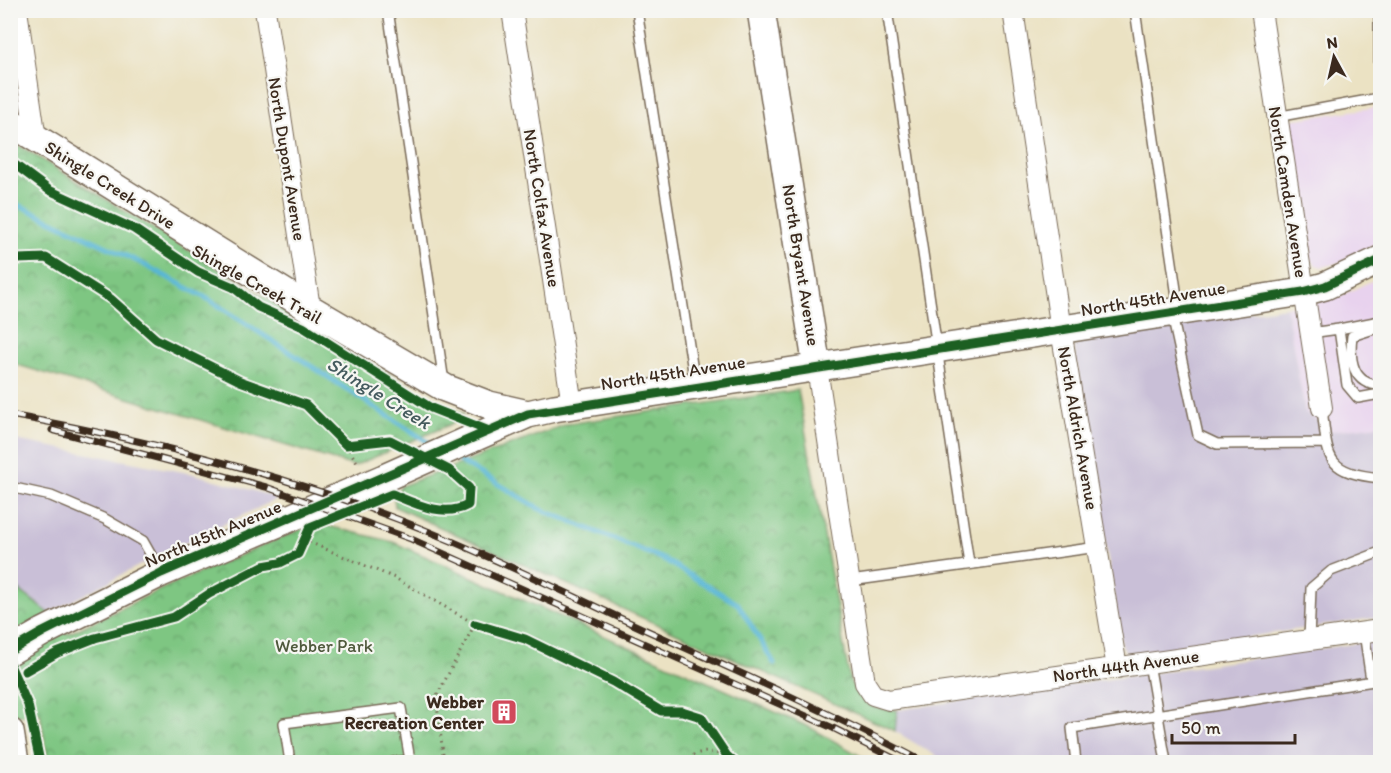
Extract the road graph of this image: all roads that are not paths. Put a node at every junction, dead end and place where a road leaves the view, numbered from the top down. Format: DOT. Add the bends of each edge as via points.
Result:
graph roads {
  1 [pos="17,10"];
  2 [pos="265,10"];
  3 [pos="388,10"];
  4 [pos="512,10"];
  5 [pos="637,10"];
  6 [pos="761,10"];
  7 [pos="887,10"];
  8 [pos="1013,10"];
  9 [pos="1135,10"];
  10 [pos="1261,10"];
  11 [pos="1379,10"];
  12 [pos="1276,117"];
  13 [pos="10,122"];
  14 [pos="36,139"];
  15 [pos="1380,260"];
  16 [pos="1303,292"];
  17 [pos="310,309"];
  18 [pos="1176,313"];
  19 [pos="1380,321"];
  20 [pos="1380,327"];
  21 [pos="1339,329"];
  22 [pos="1061,330"];
  23 [pos="1310,333"];
  24 [pos="937,349"];
  25 [pos="817,368"];
  26 [pos="1380,385"];
  27 [pos="695,387"];
  28 [pos="445,388"];
  29 [pos="1380,394"];
  30 [pos="572,405"];
  31 [pos="1322,408"];
  32 [pos="528,414"];
  33 [pos="1326,443"];
  34 [pos="1380,478"];
  35 [pos="10,487"];
  36 [pos="1098,547"];
  37 [pos="1380,552"];
  38 [pos="969,564"];
  39 [pos="161,573"];
  40 [pos="850,581"];
  41 [pos="1372,631"];
  42 [pos="1309,640"];
  43 [pos="1149,663"];
  44 [pos="16,666"];
  45 [pos="1117,668"];
  46 [pos="1376,680"];
  47 [pos="873,695"];
  48 [pos="1159,715"];
  49 [pos="10,732"];
  50 [pos="15,762"];
  51 [pos="290,762"];
  52 [pos="393,762"];
  53 [pos="1076,762"];
  54 [pos="1166,762"];
  1 -- 14 [label="street"];
  2 -- 17 [label="street, North Dupont Avenue"];
  3 -- 28 [label="lane"];
  4 -- 30 [label="street, North Colfax Avenue"];
  5 -- 27 [label="lane"];
  6 -- 25 [label="street, North Bryant Avenue"];
  7 -- 24 [label="lane"];
  8 -- 22 [label="street, North Aldrich Avenue"];
  9 -- 18 [label="lane"];
  10 -- 12 [label="street, North Camden Avenue"];
  11 -- 12 [label="lane" via="1379,98"];
  12 -- 16 [label="street, North Camden Avenue"];
  13 -- 14 [label="street, Shingle Creek Drive"];
  14 -- 17 [label="street, Shingle Creek Drive"];
  15 -- 16 [label="street, North 45th Avenue"];
  16 -- 18 [label="street, North 45th Avenue"];
  16 -- 23 [label="street, North Camden Avenue"];
  17 -- 28 [label="street, Shingle Creek Drive"];
  18 -- 22 [label="street, North 45th Avenue"];
  18 -- 33 [label="lane" via="1198,435 1217,444"];
  19 -- 21 [label="lane"];
  20 -- 26 [label="lane" via="1352,336 1351,346 1360,381"];
  21 -- 23 [label="lane"];
  21 -- 29 [label="lane" via="1347,385 1358,398"];
  22 -- 24 [label="street, North 45th Avenue"];
  22 -- 36 [label="street, North Aldrich Avenue"];
  23 -- 31 [label="street, North Camden Avenue"];
  24 -- 25 [label="street, North 45th Avenue"];
  24 -- 38 [label="lane"];
  25 -- 27 [label="street, North 45th Avenue"];
  25 -- 40 [label="street, North Bryant Avenue"];
  27 -- 30 [label="street, North 45th Avenue"];
  28 -- 32 [label="street, Shingle Creek Drive" via="489,405"];
  30 -- 32 [label="street, North 45th Avenue"];
  31 -- 33 [label="lane"];
  32 -- 39 [label="street, North 45th Avenue, bridge" via="469,440 388,486"];
  33 -- 34 [label="lane" via="1330,459 1340,469"];
  35 -- 39 [label="lane" via="51,496 115,524 143,541"];
  36 -- 38 [label="lane"];
  36 -- 45 [label="street, North Aldrich Avenue"];
  37 -- 42 [label="lane" via="1331,571 1311,588"];
  38 -- 40 [label="lane"];
  39 -- 44 [label="street, North 45th Avenue" via="43,632"];
  40 -- 47 [label="street, North Bryant Avenue" via="865,683"];
  41 -- 42 [label="street, North 44th Avenue"];
  41 -- 46 [label="lane"];
  42 -- 43 [label="street, North 44th Avenue"];
  43 -- 45 [label="street, North 44th Avenue"];
  43 -- 48 [label="lane"];
  45 -- 47 [label="street, North 44th Avenue" via="889,699"];
  46 -- 48 [label="lane"];
  48 -- 53 [label="lane" via="1072,728"];
  48 -- 54 [label="lane"];
  49 -- 50 [label="street"];
  51 -- 52 [label="lane" via="284,723 401,708 410,760"];
}
